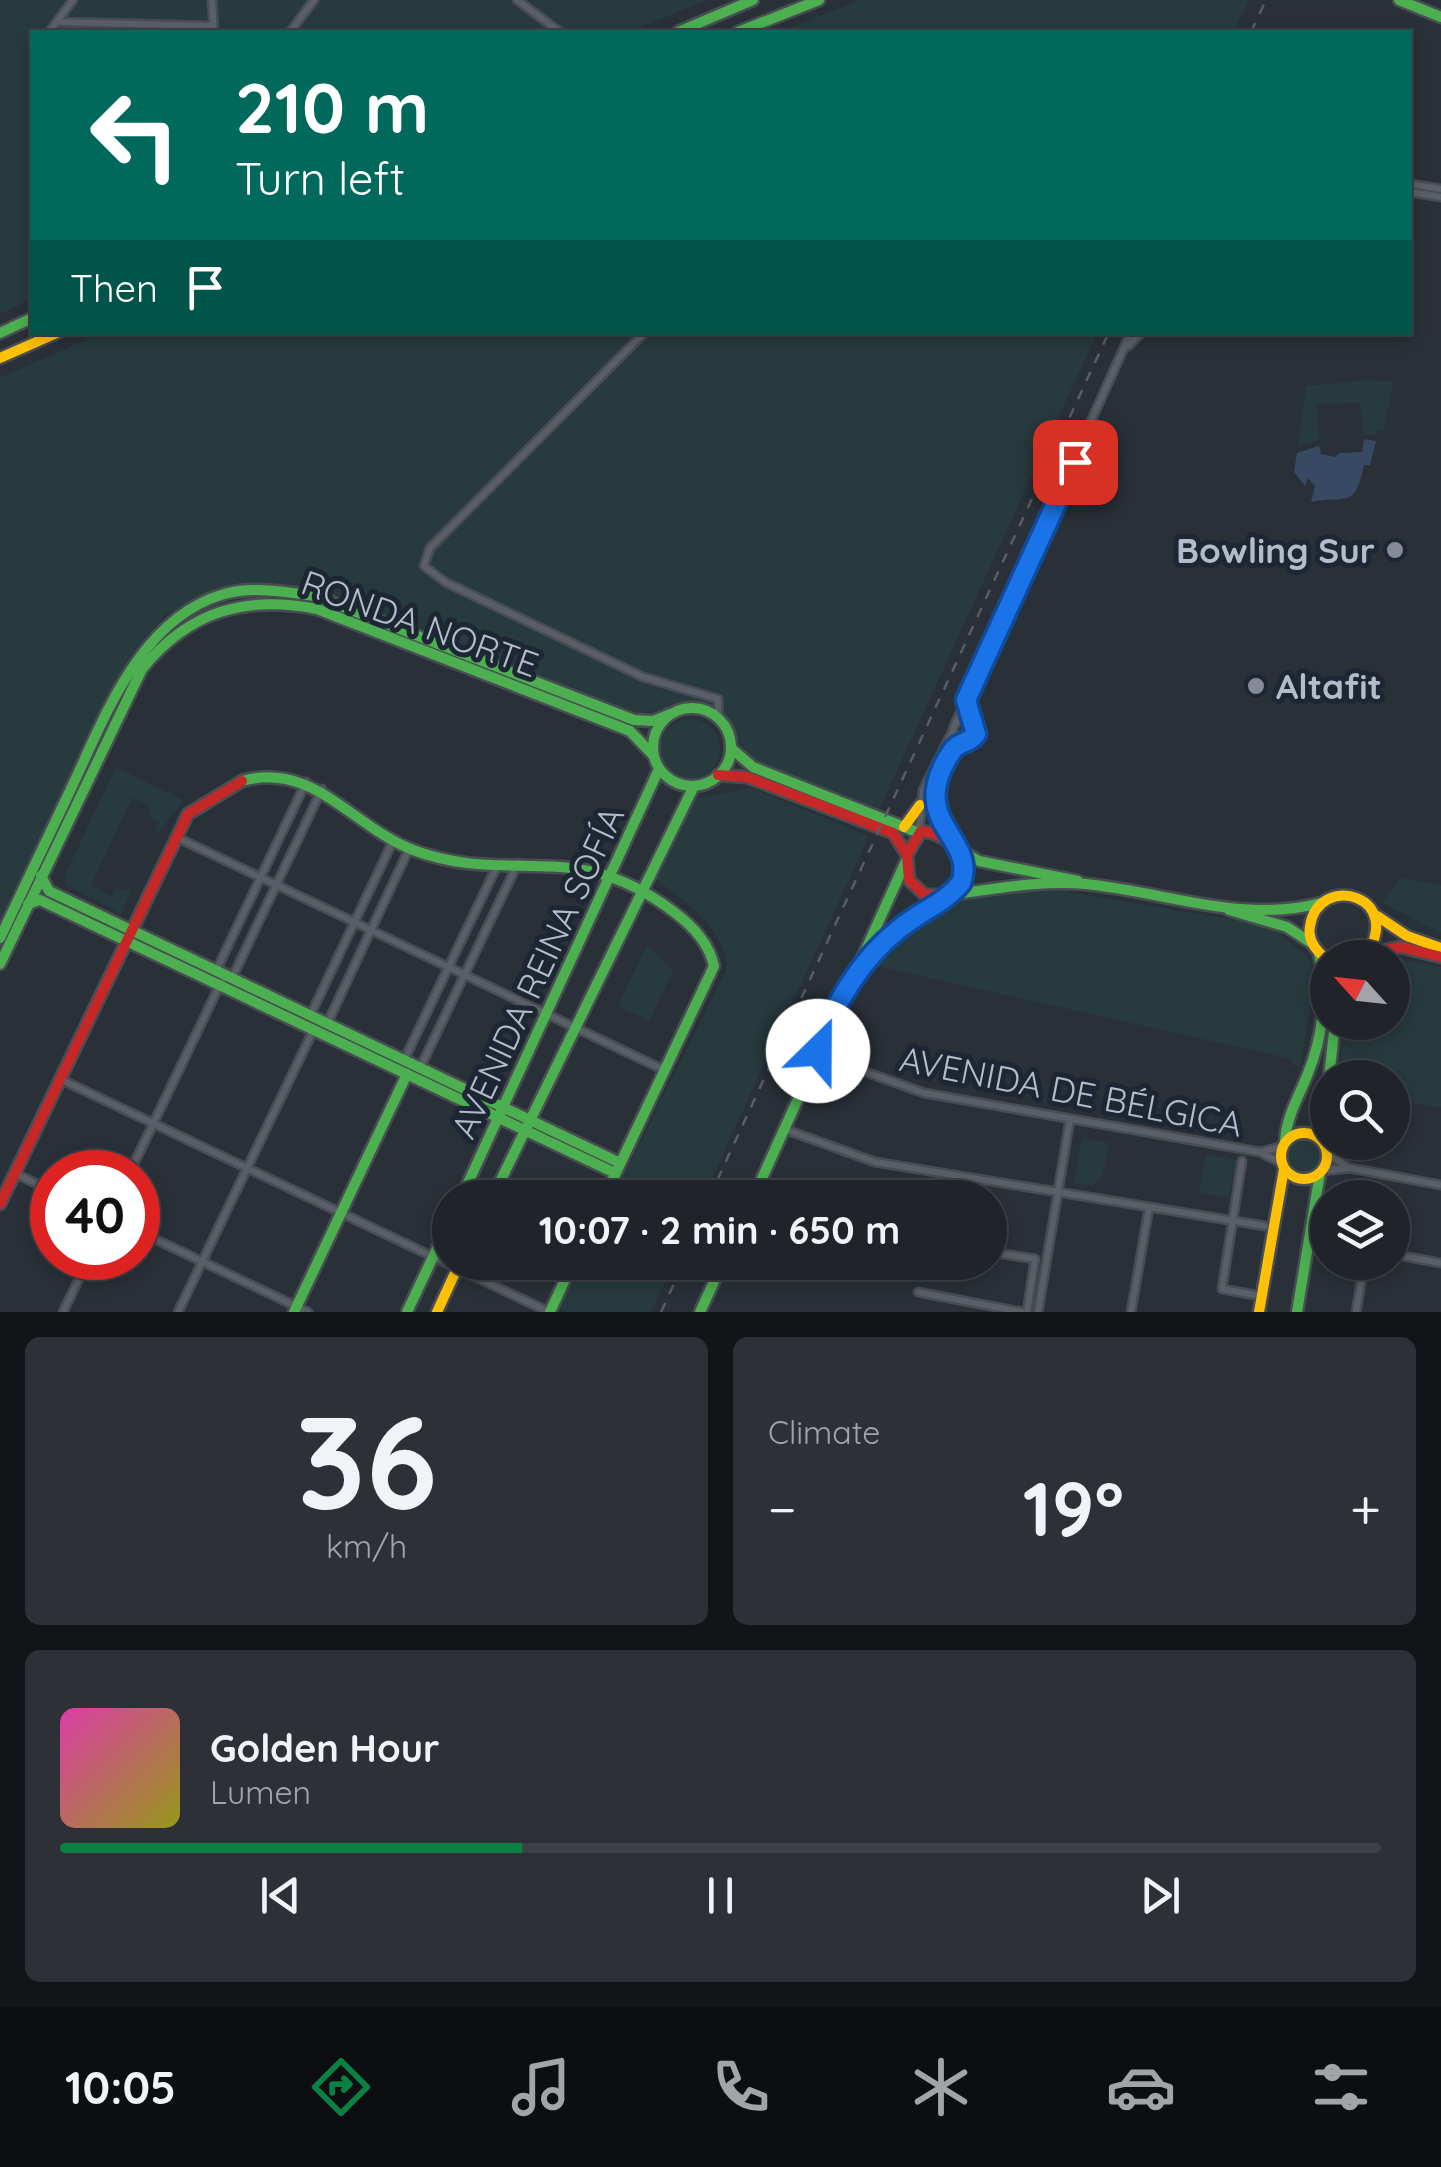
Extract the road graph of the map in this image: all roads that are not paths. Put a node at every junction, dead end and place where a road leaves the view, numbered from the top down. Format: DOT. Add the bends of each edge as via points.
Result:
graph roads {
  1 [pos="73,0"];
  2 [pos="212,0"];
  3 [pos="314,0"];
  4 [pos="517,0"];
  5 [pos="753,0"];
  6 [pos="818,0"];
  7 [pos="1399,0"];
  8 [pos="1441,17"];
  9 [pos="57,22"];
  10 [pos="214,29"];
  11 [pos="51,30"];
  12 [pos="292,30"];
  13 [pos="557,30"];
  14 [pos="683,30"];
  15 [pos="743,30"];
  16 [pos="1412,184"];
  17 [pos="1441,189"];
  18 [pos="1412,192"];
  19 [pos="1441,197"];
  20 [pos="30,319"];
  21 [pos="0,332"];
  22 [pos="51,335"];
  23 [pos="641,335"];
  24 [pos="1129,335"];
  25 [pos="1139,335"];
  26 [pos="1124,351"];
  27 [pos="0,358"];
  28 [pos="966,700"];
  29 [pos="670,714"];
  30 [pos="718,717"];
  31 [pos="969,720"];
  32 [pos="954,727"];
  33 [pos="962,742"];
  34 [pos="731,748"];
  35 [pos="653,755"];
  36 [pos="660,769"];
  37 [pos="718,775"];
  38 [pos="306,781"];
  39 [pos="694,786"];
  40 [pos="322,788"];
  41 [pos="920,805"];
  42 [pos="904,827"];
  43 [pos="918,832"];
  44 [pos="175,837"];
  45 [pos="393,841"];
  46 [pos="956,846"];
  47 [pos="409,849"];
  48 [pos="906,858"];
  49 [pos="518,862"];
  50 [pos="498,863"];
  51 [pos="612,874"];
  52 [pos="41,876"];
  53 [pos="261,878"];
  54 [pos="1088,884"];
  55 [pos="276,885"];
  56 [pos="642,888"];
  57 [pos="946,896"];
  58 [pos="1321,903"];
  59 [pos="28,904"];
  60 [pos="1224,908"];
  61 [pos="1376,916"];
  62 [pos="354,922"];
  63 [pos="370,930"];
  64 [pos="129,935"];
  65 [pos="0,938"];
  66 [pos="1316,940"];
  67 [pos="1374,940"];
  68 [pos="1310,945"];
  69 [pos="1441,948"];
  70 [pos="1410,949"];
  71 [pos="1441,958"];
  72 [pos="0,964"];
  73 [pos="448,967"];
  74 [pos="464,975"];
  75 [pos="223,977"];
  76 [pos="842,996"];
  77 [pos="547,1014"];
  78 [pos="310,1016"];
  79 [pos="327,1024"];
  80 [pos="574,1027"];
  81 [pos="314,1029"];
  82 [pos="1317,1040"];
  83 [pos="818,1054"];
  84 [pos="404,1060"];
  85 [pos="420,1068"];
  86 [pos="664,1070"];
  87 [pos="408,1074"];
  88 [pos="60,1079"];
  89 [pos="501,1112"];
  90 [pos="1070,1119"];
  91 [pos="154,1124"];
  92 [pos="527,1125"];
  93 [pos="784,1129"];
  94 [pos="1310,1135"];
  95 [pos="1284,1144"];
  96 [pos="141,1150"];
  97 [pos="1260,1152"];
  98 [pos="1324,1160"];
  99 [pos="1341,1160"];
  100 [pos="1242,1161"];
  101 [pos="1282,1166"];
  102 [pos="246,1168"];
  103 [pos="618,1168"];
  104 [pos="1350,1168"];
  105 [pos="1321,1172"];
  106 [pos="14,1173"];
  107 [pos="956,1176"];
  108 [pos="469,1180"];
  109 [pos="501,1180"];
  110 [pos="612,1180"];
  111 [pos="761,1180"];
  112 [pos="955,1180"];
  113 [pos="30,1181"];
  114 [pos="1441,1185"];
  115 [pos="1057,1194"];
  116 [pos="0,1204"];
  117 [pos="1149,1208"];
  118 [pos="341,1213"];
  119 [pos="1232,1220"];
  120 [pos="1264,1226"];
  121 [pos="160,1242"];
  122 [pos="1007,1255"];
  123 [pos="432,1257"];
  124 [pos="1410,1257"];
  125 [pos="432,1259"];
  126 [pos="202,1262"];
  127 [pos="1441,1263"];
  128 [pos="78,1280"];
  129 [pos="452,1280"];
  130 [pos="488,1280"];
  131 [pos="564,1280"];
  132 [pos="715,1280"];
  133 [pos="1361,1280"];
  134 [pos="918,1292"];
  135 [pos="1255,1295"];
  136 [pos="300,1310"];
  137 [pos="63,1312"];
  138 [pos="178,1312"];
  139 [pos="406,1312"];
  140 [pos="437,1312"];
  141 [pos="549,1312"];
  142 [pos="700,1312"];
  143 [pos="1025,1312"];
  144 [pos="1038,1312"];
  145 [pos="1131,1312"];
  146 [pos="1259,1312"];
  147 [pos="1297,1312"];
  148 [pos="1356,1312"];
  1 -- 9 [label="street"];
  2 -- 10 [label="street"];
  3 -- 12 [label="street"];
  4 -- 13 [label="street"];
  5 -- 14 [label="main road"];
  6 -- 15 [label="main road"];
  7 -- 8 [label="main road"];
  9 -- 10 [label="street"];
  9 -- 11 [label="street"];
  16 -- 17 [label="street"];
  18 -- 19 [label="street"];
  20 -- 21 [label="main road"];
  22 -- 27 [label="main road"];
  23 -- 30 [label="street" via="430,548 424,566 643,677 718,699"];
  24 -- 26 [label="street"];
  25 -- 26 [label="street"];
  26 -- 28 [label="street"];
  28 -- 31 [label="street"];
  28 -- 32 [label="street"];
  29 -- 30 [label="main road, RONDA NORTE" via="694,707"];
  29 -- 35 [label="main road" via="655,732"];
  29 -- 65 [label="main road, RONDA NORTE" via="634,720 301,593 258,589 213,598 160,630 130,668"];
  30 -- 34 [label="main road"];
  31 -- 32 [label="street"];
  31 -- 33 [label="street" via="976,734"];
  32 -- 33 [label="street"];
  32 -- 41 [label="street"];
  33 -- 46 [label="street" via="934,795 938,818"];
  34 -- 37 [label="main road"];
  34 -- 42 [label="main road" via="753,768"];
  35 -- 36 [label="main road, RONDA NORTE"];
  35 -- 52 [label="main road, RONDA NORTE" via="630,731 317,609 276,600 244,602 189,622 150,658"];
  36 -- 39 [label="main road" via="674,782"];
  36 -- 51 [label="main road, AVENIDA REINA SOFÍA"];
  37 -- 39 [label="main road"];
  37 -- 48 [label="main road" via="747,777 893,834"];
  38 -- 40 [label="main road"];
  38 -- 44 [label="main road" via="272,776 234,782 188,814"];
  38 -- 53 [label="street"];
  39 -- 56 [label="main road, AVENIDA REINA SOFÍA"];
  40 -- 45 [label="main road"];
  40 -- 55 [label="street"];
  41 -- 42 [label="main road"];
  41 -- 43 [label="street"];
  42 -- 43 [label="main road"];
  43 -- 46 [label="main road" via="936,832"];
  43 -- 48 [label="main road"];
  44 -- 53 [label="street"];
  44 -- 64 [label="main road"];
  45 -- 47 [label="main road"];
  45 -- 62 [label="street"];
  46 -- 54 [label="main road" via="983,862"];
  46 -- 57 [label="main road" via="964,876"];
  47 -- 50 [label="main road" via="442,860"];
  47 -- 63 [label="street"];
  48 -- 57 [label="main road" via="917,890"];
  48 -- 76 [label="main road"];
  49 -- 50 [label="main road"];
  49 -- 51 [label="main road" via="565,862"];
  49 -- 74 [label="street"];
  50 -- 73 [label="street"];
  51 -- 56 [label="main road"];
  51 -- 77 [label="main road, AVENIDA REINA SOFÍA"];
  52 -- 59 [label="main road, RONDA NORTE"];
  52 -- 64 [label="main road" via="49,891"];
  53 -- 55 [label="street"];
  53 -- 75 [label="street"];
  54 -- 57 [label="main road" via="1019,882"];
  54 -- 60 [label="main road"];
  55 -- 62 [label="street"];
  55 -- 75 [label="street"];
  56 -- 80 [label="main road, AVENIDA REINA SOFÍA"];
  56 -- 86 [label="main road" via="689,924 713,955 714,966"];
  57 -- 76 [label="main road" via="889,937"];
  58 -- 60 [label="main road" via="1286,913"];
  58 -- 61 [label="main road" via="1347,894"];
  58 -- 66 [label="main road" via="1311,920"];
  59 -- 64 [label="main road" via="40,900"];
  59 -- 72 [label="main road, RONDA NORTE"];
  60 -- 68 [label="main road" via="1287,927"];
  61 -- 67 [label="main road"];
  61 -- 69 [label="main road"];
  62 -- 63 [label="street"];
  62 -- 78 [label="street"];
  63 -- 73 [label="street"];
  63 -- 79 [label="street"];
  64 -- 75 [label="main road"];
  64 -- 88 [label="main road"];
  70 -- 71 [label="main road"];
  73 -- 74 [label="street"];
  73 -- 84 [label="street"];
  74 -- 77 [label="street"];
  74 -- 85 [label="street"];
  75 -- 78 [label="main road"];
  75 -- 81 [label="main road"];
  75 -- 91 [label="street"];
  76 -- 83 [label="main road"];
  77 -- 80 [label="street"];
  77 -- 89 [label="main road, AVENIDA REINA SOFÍA"];
  78 -- 79 [label="main road"];
  79 -- 84 [label="main road"];
  80 -- 86 [label="street"];
  80 -- 92 [label="main road, AVENIDA REINA SOFÍA"];
  81 -- 87 [label="main road"];
  81 -- 102 [label="street"];
  82 -- 95 [label="main road"];
  83 -- 90 [label="street, AVENIDA DE BÉLGICA" via="907,1089"];
  83 -- 93 [label="main road"];
  84 -- 85 [label="main road"];
  85 -- 89 [label="main road"];
  86 -- 103 [label="main road"];
  87 -- 89 [label="main road"];
  87 -- 118 [label="main road"];
  88 -- 91 [label="street"];
  88 -- 106 [label="main road"];
  89 -- 92 [label="main road"];
  89 -- 108 [label="main road, AVENIDA REINA SOFÍA"];
  90 -- 97 [label="street, AVENIDA DE BÉLGICA"];
  90 -- 115 [label="street"];
  91 -- 96 [label="street"];
  91 -- 102 [label="street"];
  92 -- 103 [label="main road"];
  92 -- 109 [label="main road, AVENIDA REINA SOFÍA"];
  93 -- 107 [label="street" via="859,1156"];
  93 -- 111 [label="main road"];
  94 -- 95 [label="main road"];
  95 -- 97 [label="street"];
  95 -- 101 [label="main road"];
  97 -- 101 [label="street"];
  98 -- 105 [label="main road"];
  99 -- 104 [label="street"];
  100 -- 119 [label="street"];
  101 -- 105 [label="main road" via="1301,1180"];
  101 -- 146 [label="main road"];
  102 -- 118 [label="street"];
  102 -- 126 [label="street"];
  103 -- 110 [label="main road"];
  104 -- 105 [label="street"];
  104 -- 114 [label="street"];
  105 -- 147 [label="main road"];
  106 -- 113 [label="street"];
  106 -- 116 [label="main road"];
  107 -- 112 [label="street"];
  107 -- 115 [label="street"];
  115 -- 117 [label="street"];
  115 -- 144 [label="street"];
  117 -- 119 [label="street"];
  117 -- 145 [label="street"];
  118 -- 123 [label="street"];
  118 -- 136 [label="main road"];
  119 -- 120 [label="street"];
  119 -- 135 [label="street" via="1222,1288"];
  121 -- 126 [label="street"];
  122 -- 143 [label="street" via="1035,1259"];
  124 -- 127 [label="street"];
  125 -- 139 [label="main road"];
  126 -- 136 [label="street"];
  126 -- 138 [label="street"];
  128 -- 137 [label="street"];
  129 -- 140 [label="main road"];
  130 -- 141 [label="street"];
  131 -- 141 [label="main road"];
  132 -- 142 [label="main road"];
  133 -- 148 [label="street"];
  134 -- 143 [label="street"];
}
